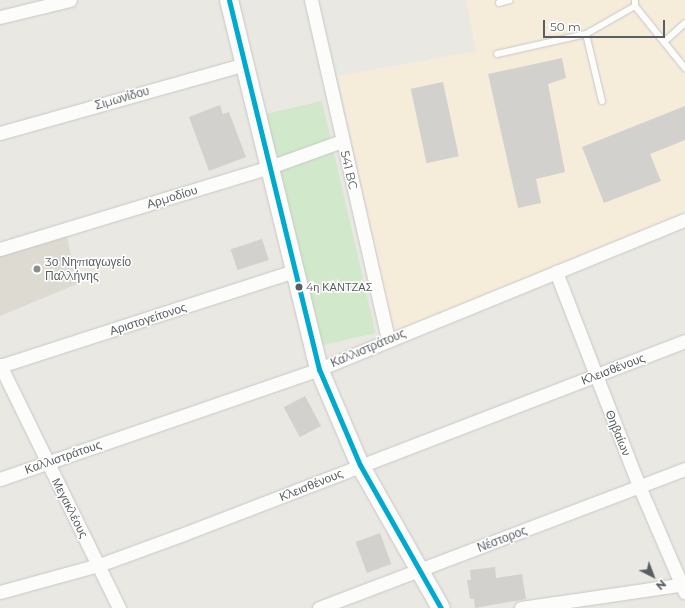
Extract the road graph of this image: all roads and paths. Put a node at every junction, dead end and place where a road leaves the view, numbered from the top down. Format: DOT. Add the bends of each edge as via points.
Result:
graph roads {
  1 [pos="70,0"];
  2 [pos="229,0"];
  3 [pos="311,0"];
  4 [pos="510,0"];
  5 [pos="499,3"];
  6 [pos="635,3"];
  7 [pos="0,17"];
  8 [pos="685,22"];
  9 [pos="586,34"];
  10 [pos="664,42"];
  11 [pos="497,54"];
  12 [pos="245,64"];
  13 [pos="685,68"];
  14 [pos="602,101"];
  15 [pos="0,133"];
  16 [pos="342,141"];
  17 [pos="270,167"];
  18 [pos="685,220"];
  19 [pos="0,249"];
  20 [pos="295,272"];
  21 [pos="556,272"];
  22 [pos="388,340"];
  23 [pos="685,341"];
  24 [pos="0,366"];
  25 [pos="319,369"];
  26 [pos="595,376"];
  27 [pos="47,462"];
  28 [pos="360,465"];
  29 [pos="685,469"];
  30 [pos="0,479"];
  31 [pos="639,486"];
  32 [pos="99,565"];
  33 [pos="422,570"];
  34 [pos="684,587"];
  35 [pos="0,592"];
  36 [pos="570,604"];
  37 [pos="119,608"];
  38 [pos="319,608"];
  39 [pos="441,608"];
  40 [pos="521,608"];
  1 -- 7 [label="street"];
  2 -- 12 [label="street"];
  3 -- 16 [label="street, 541 BC"];
  4 -- 5 [label="lane"];
  6 -- 9 [label="lane"];
  6 -- 10 [label="lane"];
  8 -- 10 [label="lane"];
  9 -- 11 [label="lane"];
  9 -- 14 [label="lane"];
  10 -- 13 [label="lane"];
  12 -- 15 [label="street, Σιμωνίδου"];
  12 -- 17 [label="street"];
  16 -- 17 [label="street, Αρμοδίου"];
  16 -- 22 [label="street, 541 BC"];
  17 -- 19 [label="street, Αρμοδίου"];
  17 -- 20 [label="street"];
  18 -- 21 [label="street, Καλλιστράτους"];
  20 -- 24 [label="street, Αριστογείτονος"];
  20 -- 25 [label="street"];
  21 -- 22 [label="street, Καλλιστράτους"];
  21 -- 26 [label="street, Θηβαίων"];
  22 -- 25 [label="street, Καλλιστράτους"];
  23 -- 26 [label="street, Κλεισθένους"];
  24 -- 27 [label="street, Μεγακλέους"];
  25 -- 27 [label="street, Καλλιστράτους"];
  25 -- 28 [label="street"];
  26 -- 28 [label="street, Κλεισθένους"];
  26 -- 31 [label="street, Θηβαίων"];
  27 -- 30 [label="street, Καλλιστράτους"];
  27 -- 32 [label="street, Μεγακλέους"];
  28 -- 32 [label="street, Κλεισθένους"];
  28 -- 33 [label="street"];
  29 -- 31 [label="street, Νέστορος"];
  31 -- 33 [label="street, Νέστορος"];
  31 -- 34 [label="street, Θηβαίων"];
  32 -- 35 [label="street, Κλεισθένους"];
  32 -- 37 [label="street, Μεγακλέους"];
  33 -- 38 [label="street, Νέστορος"];
  33 -- 39 [label="street"];
  34 -- 36 [label="street"];
  36 -- 40 [label="street"];
}
